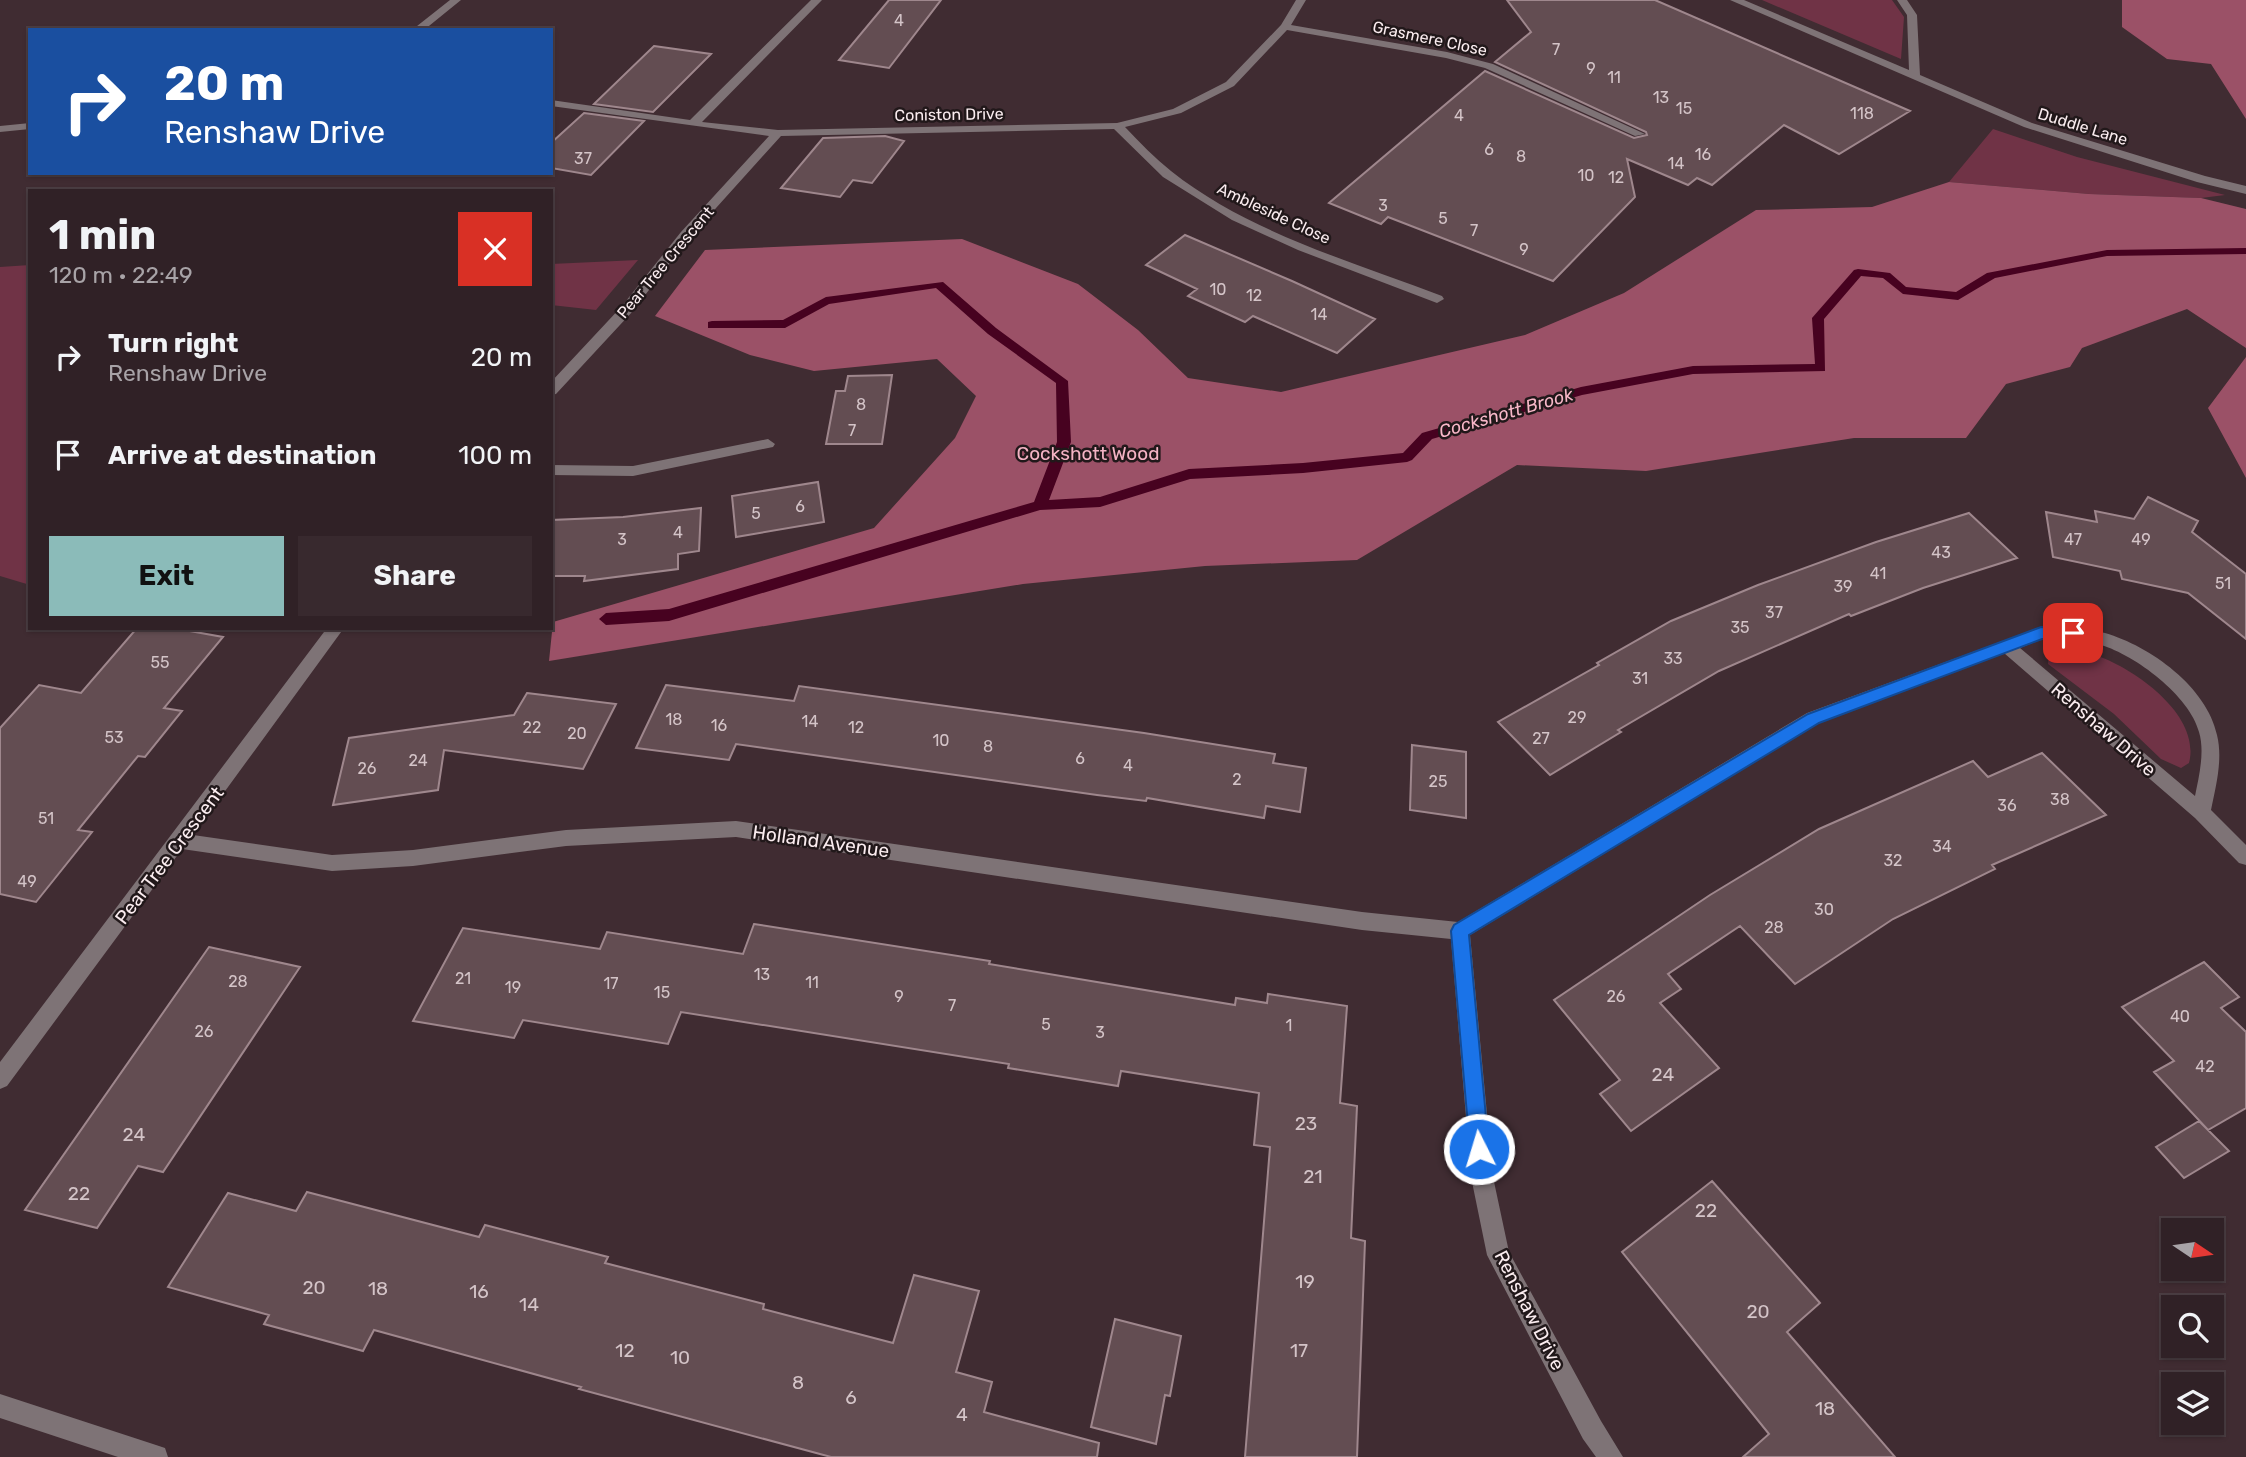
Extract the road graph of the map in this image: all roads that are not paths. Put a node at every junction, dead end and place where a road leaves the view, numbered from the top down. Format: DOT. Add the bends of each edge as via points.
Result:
graph roads {
  1 [pos="456,0"];
  2 [pos="817,0"];
  3 [pos="1301,0"];
  4 [pos="1735,0"];
  5 [pos="1902,0"];
  6 [pos="1285,27"];
  7 [pos="420,28"];
  8 [pos="1915,77"];
  9 [pos="553,103"];
  10 [pos="692,124"];
  11 [pos="1116,126"];
  12 [pos="28,127"];
  13 [pos="0,129"];
  14 [pos="778,133"];
  15 [pos="1639,134"];
  16 [pos="2246,190"];
  17 [pos="1437,299"];
  18 [pos="553,389"];
  19 [pos="768,444"];
  20 [pos="553,470"];
  21 [pos="335,630"];
  22 [pos="2007,646"];
  23 [pos="2200,812"];
  24 [pos="180,841"];
  25 [pos="2246,857"];
  26 [pos="1460,931"];
  27 [pos="0,1079"];
  28 [pos="0,1406"];
  29 [pos="115,1452"];
  30 [pos="156,1457"];
  31 [pos="1611,1457"];
  1 -- 7 [label="street"];
  2 -- 10 [label="street"];
  3 -- 6 [label="street, Coniston Drive"];
  4 -- 8 [label="street, Duddle Lane"];
  5 -- 8 [label="street" via="1912,15"];
  6 -- 11 [label="street, Coniston Drive" via="1230,84 1177,111"];
  6 -- 15 [label="street, Grasmere Close" via="1489,66"];
  8 -- 16 [label="street, Duddle Lane" via="2028,125"];
  9 -- 10 [label="street, Coniston Drive"];
  10 -- 14 [label="street, Coniston Drive"];
  11 -- 14 [label="street, Coniston Drive"];
  11 -- 17 [label="street, Ambleside Close" via="1174,180 1219,207 1270,233"];
  12 -- 13 [label="street"];
  14 -- 18 [label="street, Pear Tree Crescent" via="685,235 628,309"];
  19 -- 20 [label="street" via="632,471"];
  21 -- 24 [label="street, Pear Tree Crescent"];
  22 -- 23 [label="street, Renshaw Drive"];
  22 -- 23 [label="street" via="2041,633 2073,633 2107,640 2148,660 2187,695 2208,731 2208,773"];
  22 -- 26 [label="street" via="1813,718"];
  23 -- 25 [label="street, Renshaw Drive"];
  24 -- 26 [label="street, Holland Avenue" via="332,863 413,859 566,838 736,829 1362,921"];
  24 -- 27 [label="street, Pear Tree Crescent"];
  26 -- 31 [label="street, Renshaw Drive" via="1482,1177 1498,1255"];
  28 -- 29 [label="street"];
  29 -- 30 [label="street"];
}
